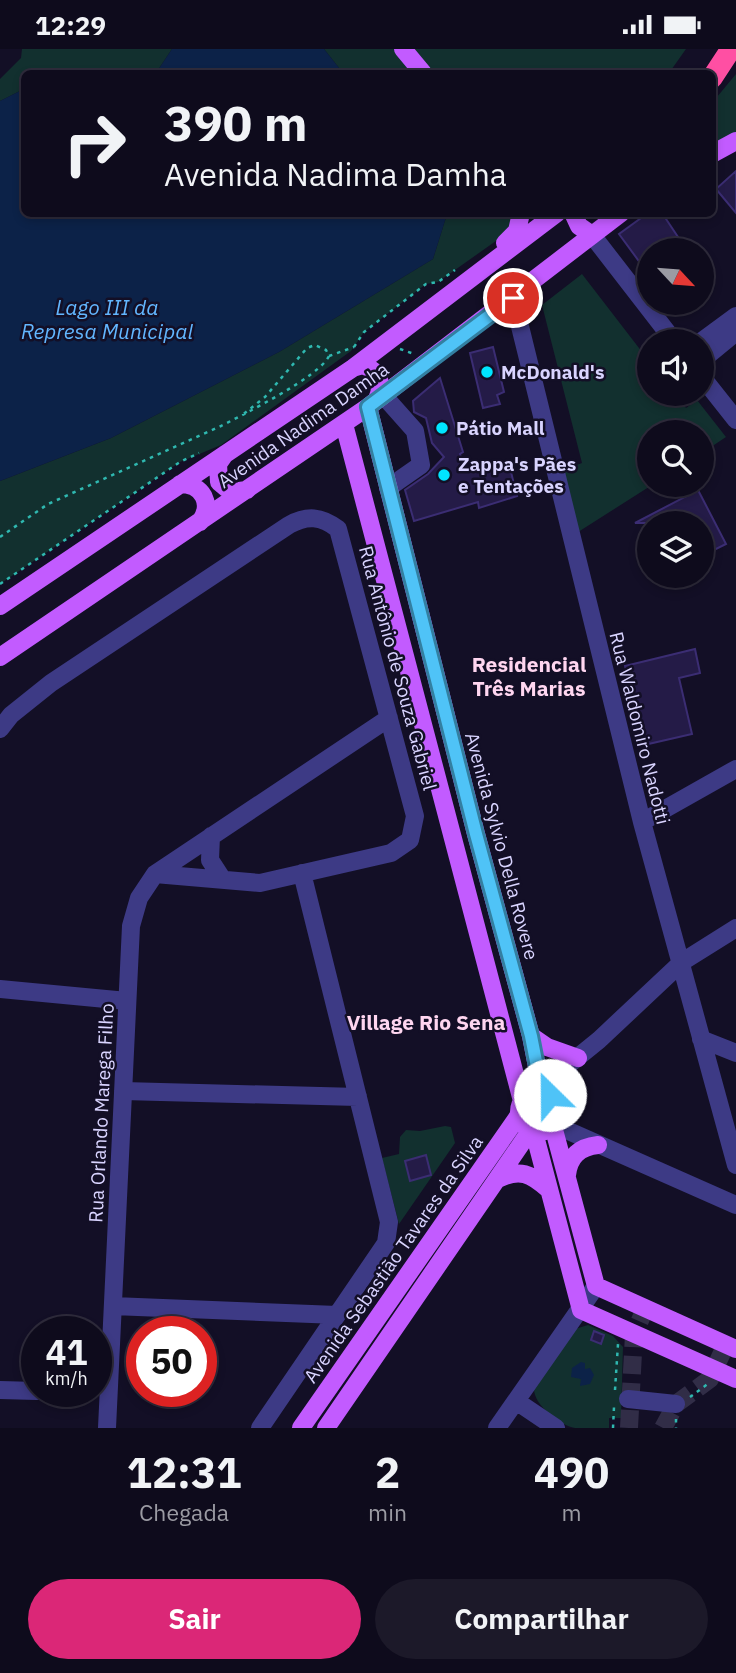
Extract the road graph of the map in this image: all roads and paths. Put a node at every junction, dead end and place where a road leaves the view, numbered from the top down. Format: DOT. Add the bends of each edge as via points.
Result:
graph roads {
  1 [pos="403,49"];
  2 [pos="730,49"];
  3 [pos="736,57"];
  4 [pos="420,70"];
  5 [pos="716,72"];
  6 [pos="716,82"];
  7 [pos="736,141"];
  8 [pos="716,152"];
  9 [pos="520,217"];
  10 [pos="552,217"];
  11 [pos="575,217"];
  12 [pos="617,217"];
  13 [pos="598,237"];
  14 [pos="461,266"];
  15 [pos="481,269"];
  16 [pos="513,298"];
  17 [pos="736,316"];
  18 [pos="379,320"];
  19 [pos="665,329"];
  20 [pos="714,332"];
  21 [pos="736,332"];
  22 [pos="392,338"];
  23 [pos="714,350"];
  24 [pos="426,354"];
  25 [pos="347,363"];
  26 [pos="330,367"];
  27 [pos="714,392"];
  28 [pos="286,398"];
  29 [pos="376,400"];
  30 [pos="241,416"];
  31 [pos="736,420"];
  32 [pos="344,424"];
  33 [pos="217,452"];
  34 [pos="180,484"];
  35 [pos="388,488"];
  36 [pos="247,491"];
  37 [pos="362,495"];
  38 [pos="200,522"];
  39 [pos="0,537"];
  40 [pos="0,584"];
  41 [pos="0,606"];
  42 [pos="0,657"];
  43 [pos="390,718"];
  44 [pos="0,729"];
  45 [pos="736,769"];
  46 [pos="642,822"];
  47 [pos="476,834"];
  48 [pos="211,836"];
  49 [pos="451,840"];
  50 [pos="302,873"];
  51 [pos="155,874"];
  52 [pos="223,880"];
  53 [pos="736,928"];
  54 [pos="682,962"];
  55 [pos="0,989"];
  56 [pos="128,1001"];
  57 [pos="531,1036"];
  58 [pos="701,1039"];
  59 [pos="736,1053"];
  60 [pos="578,1058"];
  61 [pos="123,1091"];
  62 [pos="548,1095"];
  63 [pos="358,1097"];
  64 [pos="520,1108"];
  65 [pos="554,1125"];
  66 [pos="532,1131"];
  67 [pos="598,1145"];
  68 [pos="736,1165"];
  69 [pos="567,1175"];
  70 [pos="498,1179"];
  71 [pos="548,1189"];
  72 [pos="736,1205"];
  73 [pos="596,1286"];
  74 [pos="113,1306"];
  75 [pos="580,1310"];
  76 [pos="337,1315"];
  77 [pos="112,1316"];
  78 [pos="615,1340"];
  79 [pos="736,1349"];
  80 [pos="736,1379"];
  81 [pos="0,1390"];
  82 [pos="21,1391"];
  83 [pos="628,1399"];
  84 [pos="516,1401"];
  85 [pos="676,1404"];
  86 [pos="104,1407"];
  87 [pos="107,1428"];
  88 [pos="260,1428"];
  89 [pos="301,1428"];
  90 [pos="326,1428"];
  91 [pos="497,1428"];
  92 [pos="556,1428"];
  93 [pos="613,1428"];
  1 -- 4 [label="main road"];
  2 -- 5 [label="highway"];
  3 -- 6 [label="main road"];
  7 -- 8 [label="main road"];
  9 -- 15 [label="main road" via="517,231"];
  10 -- 15 [label="main road, Avenida Nadima Damha"];
  11 -- 13 [label="main road" via="579,226"];
  12 -- 13 [label="main road, Avenida Nadima Damha"];
  13 -- 16 [label="main road, Avenida Nadima Damha"];
  13 -- 19 [label="street"];
  14 -- 18 [label="path" via="438,282 426,284"];
  15 -- 22 [label="main road, Avenida Nadima Damha"];
  16 -- 29 [label="main road, Avenida Nadima Damha"];
  16 -- 46 [label="street, Rua Waldomiro Nadotti"];
  17 -- 20 [label="street"];
  18 -- 22 [label="path"];
  18 -- 25 [label="path" via="364,332"];
  21 -- 23 [label="street"];
  22 -- 24 [label="path" via="401,350"];
  22 -- 25 [label="main road, Avenida Nadima Damha"];
  25 -- 29 [label="main road, Avenida Sylvio Della Rovere" via="363,365 378,376 381,384"];
  25 -- 33 [label="main road, Avenida Nadima Damha"];
  26 -- 28 [label="path"];
  27 -- 31 [label="street"];
  29 -- 32 [label="main road, Avenida Nadima Damha"];
  29 -- 35 [label="main road, Avenida Sylvio Della Rovere"];
  29 -- 35 [label="street" via="415,431 421,465"];
  30 -- 30 [label="path" via="324,364 329,356 326,350 315,345 307,348 265,397"];
  30 -- 39 [label="path" via="48,505"];
  32 -- 36 [label="main road, Avenida Nadima Damha"];
  32 -- 37 [label="main road"];
  33 -- 34 [label="main road, Avenida Nadima Damha"];
  33 -- 36 [label="main road" via="219,482 231,492"];
  33 -- 40 [label="path" via="180,462"];
  34 -- 38 [label="main road" via="197,488 205,497 206,513"];
  34 -- 41 [label="main road, Avenida Nadima Damha"];
  35 -- 37 [label="main road"];
  35 -- 47 [label="main road, Avenida Sylvio Della Rovere"];
  36 -- 38 [label="main road, Avenida Nadima Damha"];
  37 -- 49 [label="main road"];
  38 -- 42 [label="main road, Avenida Nadima Damha"];
  43 -- 44 [label="street, Rua Antônio de Souza Gabriel" via="343,539 338,529 318,518 298,520 51,683"];
  43 -- 48 [label="street, Rua Orlando Marega Filho"];
  43 -- 50 [label="street, Rua Antônio de Souza Gabriel" via="415,816 410,840 391,853"];
  45 -- 46 [label="street"];
  46 -- 54 [label="street, Rua Waldomiro Nadotti"];
  47 -- 49 [label="main road"];
  47 -- 57 [label="main road, Avenida Sylvio Della Rovere"];
  48 -- 51 [label="street, Rua Orlando Marega Filho"];
  48 -- 52 [label="street" via="210,860"];
  49 -- 64 [label="main road" via="505,1028"];
  50 -- 52 [label="street" via="260,883"];
  50 -- 63 [label="street"];
  51 -- 52 [label="street"];
  51 -- 56 [label="street, Rua Orlando Marega Filho" via="139,898 131,926"];
  53 -- 54 [label="street"];
  54 -- 58 [label="street, Rua Waldomiro Nadotti"];
  54 -- 60 [label="street"];
  55 -- 56 [label="street"];
  56 -- 61 [label="street, Rua Orlando Marega Filho"];
  57 -- 60 [label="main road"];
  57 -- 62 [label="main road, Avenida Sylvio Della Rovere"];
  58 -- 59 [label="street"];
  58 -- 68 [label="street, Rua Waldomiro Nadotti"];
  60 -- 62 [label="street"];
  61 -- 63 [label="street"];
  61 -- 74 [label="street, Rua Orlando Marega Filho"];
  62 -- 64 [label="main road" via="531,1094"];
  62 -- 65 [label="main road" via="559,1111"];
  63 -- 76 [label="street" via="389,1233"];
  64 -- 66 [label="main road"];
  64 -- 89 [label="main road, Avenida Sebastião Tavares da Silva"];
  65 -- 66 [label="main road" via="543,1132"];
  65 -- 67 [label="street"];
  65 -- 69 [label="main road"];
  66 -- 70 [label="main road, Avenida Sebastião Tavares da Silva"];
  66 -- 71 [label="main road"];
  67 -- 69 [label="main road" via="575,1154"];
  67 -- 72 [label="street"];
  69 -- 73 [label="main road"];
  70 -- 71 [label="main road" via="523,1173"];
  70 -- 90 [label="main road, Avenida Sebastião Tavares da Silva"];
  71 -- 75 [label="main road"];
  73 -- 75 [label="street"];
  73 -- 79 [label="main road"];
  74 -- 76 [label="street"];
  74 -- 77 [label="street, Rua Orlando Marega Filho"];
  75 -- 80 [label="main road"];
  75 -- 84 [label="street"];
  76 -- 88 [label="street"];
  78 -- 93 [label="path"];
  81 -- 82 [label="street"];
  83 -- 85 [label="street"];
  84 -- 91 [label="street"];
  84 -- 92 [label="street"];
  86 -- 87 [label="street, Rua Orlando Marega Filho"];
}
